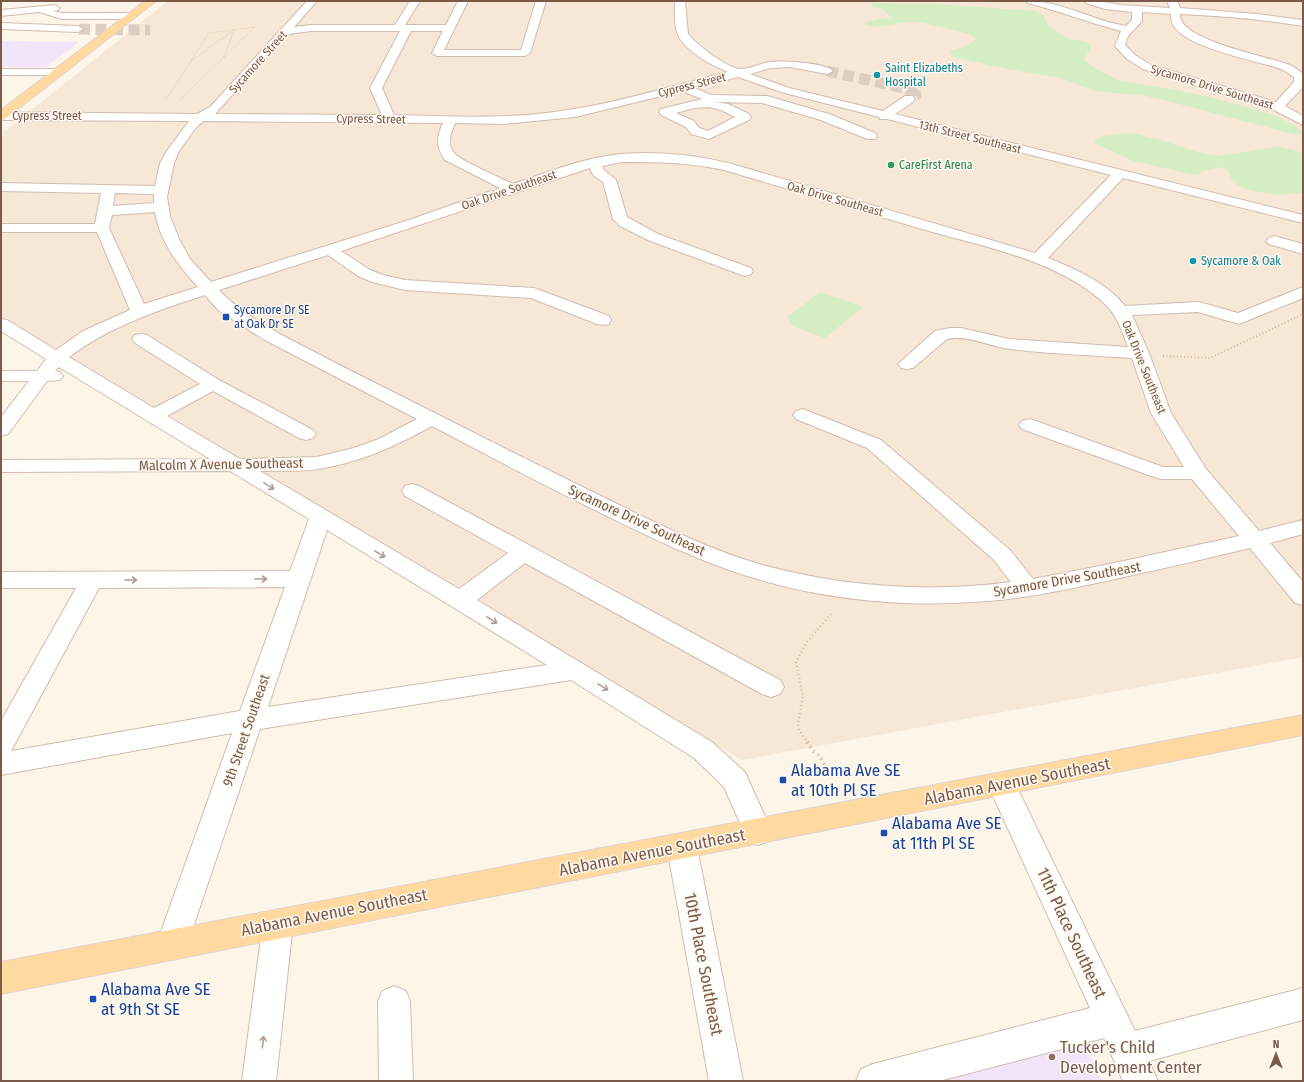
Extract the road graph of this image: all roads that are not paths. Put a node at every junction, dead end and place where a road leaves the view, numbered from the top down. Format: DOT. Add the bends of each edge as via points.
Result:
graph roads {
  1 [pos="151,1"];
  2 [pos="312,1"];
  3 [pos="415,1"];
  4 [pos="463,1"];
  5 [pos="541,1"];
  6 [pos="680,1"];
  7 [pos="1031,1"];
  8 [pos="1089,1"];
  9 [pos="1124,1"];
  10 [pos="1174,5"];
  11 [pos="70,6"];
  12 [pos="1136,9"];
  13 [pos="41,10"];
  14 [pos="1,13"];
  15 [pos="130,16"];
  16 [pos="1303,23"];
  17 [pos="1,26"];
  18 [pos="403,28"];
  19 [pos="449,28"];
  20 [pos="79,29"];
  21 [pos="1128,30"];
  22 [pos="286,31"];
  23 [pos="827,71"];
  24 [pos="1,72"];
  25 [pos="58,72"];
  26 [pos="737,74"];
  27 [pos="683,87"];
  28 [pos="910,99"];
  29 [pos="707,101"];
  30 [pos="1278,108"];
  31 [pos="1,116"];
  32 [pos="884,116"];
  33 [pos="200,117"];
  34 [pos="390,119"];
  35 [pos="451,119"];
  36 [pos="1303,121"];
  37 [pos="871,136"];
  38 [pos="594,162"];
  39 [pos="1120,174"];
  40 [pos="1,188"];
  41 [pos="109,189"];
  42 [pos="512,189"];
  43 [pos="162,198"];
  44 [pos="106,211"];
  45 [pos="1303,219"];
  46 [pos="1,228"];
  47 [pos="102,228"];
  48 [pos="1274,241"];
  49 [pos="1303,249"];
  50 [pos="330,250"];
  51 [pos="1038,259"];
  52 [pos="745,271"];
  53 [pos="207,289"];
  54 [pos="1303,292"];
  55 [pos="1121,311"];
  56 [pos="139,312"];
  57 [pos="603,320"];
  58 [pos="1,324"];
  59 [pos="141,339"];
  60 [pos="1140,354"];
  61 [pos="56,358"];
  62 [pos="907,364"];
  63 [pos="85,375"];
  64 [pos="1,376"];
  65 [pos="43,376"];
  66 [pos="213,384"];
  67 [pos="803,415"];
  68 [pos="152,416"];
  69 [pos="431,419"];
  70 [pos="1029,425"];
  71 [pos="1,430"];
  72 [pos="306,434"];
  73 [pos="236,465"];
  74 [pos="1,466"];
  75 [pos="1198,473"];
  76 [pos="412,492"];
  77 [pos="320,518"];
  78 [pos="1303,527"];
  79 [pos="1255,540"];
  80 [pos="524,552"];
  81 [pos="298,579"];
  82 [pos="1,580"];
  83 [pos="92,580"];
  84 [pos="1028,588"];
  85 [pos="1303,597"];
  86 [pos="459,601"];
  87 [pos="575,670"];
  88 [pos="771,687"];
  89 [pos="249,720"];
  90 [pos="1303,725"];
  91 [pos="1,745"];
  92 [pos="1,764"];
  93 [pos="1002,785"];
  94 [pos="758,832"];
  95 [pos="682,847"];
  96 [pos="278,923"];
  97 [pos="173,943"];
  98 [pos="1,978"];
  99 [pos="394,1002"];
  100 [pos="1303,1004"];
  101 [pos="1112,1019"];
  102 [pos="1127,1050"];
  103 [pos="931,1074"];
  104 [pos="259,1081"];
  105 [pos="396,1081"];
  106 [pos="726,1081"];
  107 [pos="873,1081"];
  108 [pos="1142,1081"];
  1 -- 15 [label="main road"];
  2 -- 22 [label="street, Sycamore Street"];
  3 -- 18 [label="street"];
  4 -- 19 [label="street"];
  5 -- 19 [label="street" via="525,53 437,53"];
  6 -- 26 [label="street, 13th Street Southeast" via="682,34 698,50"];
  7 -- 21 [label="street"];
  8 -- 12 [label="street" via="1105,6"];
  9 -- 12 [label="street"];
  10 -- 12 [label="street"];
  10 -- 16 [label="street"];
  10 -- 30 [label="street" via="1179,27 1196,38 1287,68 1299,76 1300,83"];
  11 -- 13 [label="street"];
  12 -- 21 [label="street, Sycamore Drive Southeast" via="1137,22"];
  13 -- 14 [label="street"];
  13 -- 15 [label="street" via="62,16"];
  15 -- 25 [label="main road"];
  17 -- 20 [label="street"];
  18 -- 19 [label="street"];
  18 -- 22 [label="street" via="311,28"];
  18 -- 34 [label="street" via="376,88"];
  21 -- 30 [label="street, Sycamore Drive Southeast" via="1120,46 1130,57 1148,67"];
  22 -- 33 [label="street, Sycamore Street" via="214,110"];
  23 -- 26 [label="street, Cypress Street" via="790,64"];
  24 -- 25 [label="street"];
  25 -- 31 [label="main road"];
  26 -- 27 [label="street, Cypress Street"];
  26 -- 32 [label="street, 13th Street Southeast" via="785,90"];
  27 -- 29 [label="street"];
  27 -- 35 [label="street, Cypress Street" via="614,105 546,117 503,120"];
  28 -- 32 [label="street"];
  29 -- 29 [label="street" via="693,104 665,112 690,124 695,132 709,135 745,116"];
  29 -- 37 [label="street" via="763,99 824,117"];
  30 -- 36 [label="street, Sycamore Drive Southeast"];
  31 -- 33 [label="street, Cypress Street"];
  32 -- 39 [label="street, 13th Street Southeast"];
  33 -- 34 [label="street, Cypress Street"];
  33 -- 43 [label="street, Sycamore Drive Southeast" via="173,151 164,172"];
  34 -- 35 [label="street, Cypress Street"];
  35 -- 42 [label="street" via="443,141 450,157"];
  38 -- 42 [label="street, Oak Drive Southeast"];
  38 -- 51 [label="street, Oak Drive Southeast" via="652,157 707,162"];
  38 -- 52 [label="street" via="598,172 609,180 620,219 625,223"];
  39 -- 45 [label="street, 13th Street Southeast"];
  39 -- 51 [label="street"];
  40 -- 41 [label="street"];
  41 -- 43 [label="street"];
  41 -- 44 [label="street"];
  42 -- 50 [label="street, Oak Drive Southeast"];
  43 -- 44 [label="street"];
  43 -- 53 [label="street, Sycamore Drive Southeast" via="163,216 176,250"];
  44 -- 47 [label="street"];
  46 -- 47 [label="street"];
  47 -- 56 [label="street"];
  48 -- 49 [label="street"];
  50 -- 53 [label="street, Oak Drive Southeast"];
  50 -- 57 [label="street" via="354,267 378,279 405,285 534,293"];
  51 -- 55 [label="street, Oak Drive Southeast" via="1091,285"];
  53 -- 56 [label="street, Oak Drive Southeast"];
  53 -- 69 [label="street, Sycamore Drive Southeast" via="224,306 269,335"];
  54 -- 55 [label="street" via="1239,319 1199,307"];
  55 -- 60 [label="street, Oak Drive Southeast"];
  56 -- 61 [label="street, Oak Drive Southeast" via="89,335"];
  58 -- 61 [label="street"];
  59 -- 66 [label="street"];
  60 -- 62 [label="street" via="1009,344 961,333 950,333 941,335"];
  60 -- 75 [label="street, Oak Drive Southeast" via="1161,413"];
  61 -- 63 [label="street"];
  61 -- 65 [label="street, Oak Drive Southeast"];
  63 -- 65 [label="street"];
  63 -- 68 [label="street"];
  64 -- 65 [label="street"];
  65 -- 71 [label="street, Oak Drive Southeast"];
  66 -- 68 [label="street"];
  66 -- 72 [label="street"];
  67 -- 84 [label="street" via="874,444 1002,555"];
  68 -- 73 [label="street"];
  69 -- 73 [label="street, Malcolm X Avenue Southeast" via="360,453 317,463"];
  69 -- 84 [label="street, Sycamore Drive Southeast" via="664,535 724,560 766,572 807,583 882,593 946,595"];
  70 -- 75 [label="street" via="1161,473"];
  73 -- 74 [label="street, Malcolm X Avenue Southeast"];
  73 -- 77 [label="street, one-way"];
  75 -- 79 [label="street, Oak Drive Southeast"];
  76 -- 80 [label="street"];
  77 -- 81 [label="street, 9th Street Southeast"];
  77 -- 86 [label="street, one-way"];
  78 -- 79 [label="street, Sycamore Drive Southeast"];
  79 -- 84 [label="street, Sycamore Drive Southeast"];
  79 -- 85 [label="street, Oak Drive Southeast"];
  80 -- 86 [label="street"];
  80 -- 88 [label="street"];
  83 -- 81 [label="street, one-way"];
  81 -- 89 [label="street, 9th Street Southeast"];
  82 -- 83 [label="street"];
  83 -- 91 [label="street"];
  86 -- 87 [label="street, one-way"];
  87 -- 89 [label="street"];
  87 -- 94 [label="street, one-way" via="703,750 735,780"];
  89 -- 92 [label="street"];
  89 -- 97 [label="street, 9th Street Southeast"];
  90 -- 93 [label="main road, Alabama Avenue Southeast"];
  93 -- 94 [label="main road, Alabama Avenue Southeast"];
  93 -- 101 [label="street, 11th Place Southeast"];
  94 -- 95 [label="main road, Alabama Avenue Southeast"];
  95 -- 96 [label="main road, Alabama Avenue Southeast"];
  95 -- 106 [label="street, 10th Place Southeast"];
  96 -- 97 [label="main road, Alabama Avenue Southeast"];
  104 -- 96 [label="street, one-way"];
  97 -- 98 [label="main road, Alabama Avenue Southeast"];
  99 -- 105 [label="street"];
  100 -- 102 [label="street"];
  101 -- 102 [label="street, 11th Place Southeast"];
  101 -- 103 [label="street"];
  102 -- 108 [label="street, 11th Place Southeast"];
  103 -- 107 [label="street"];
}
